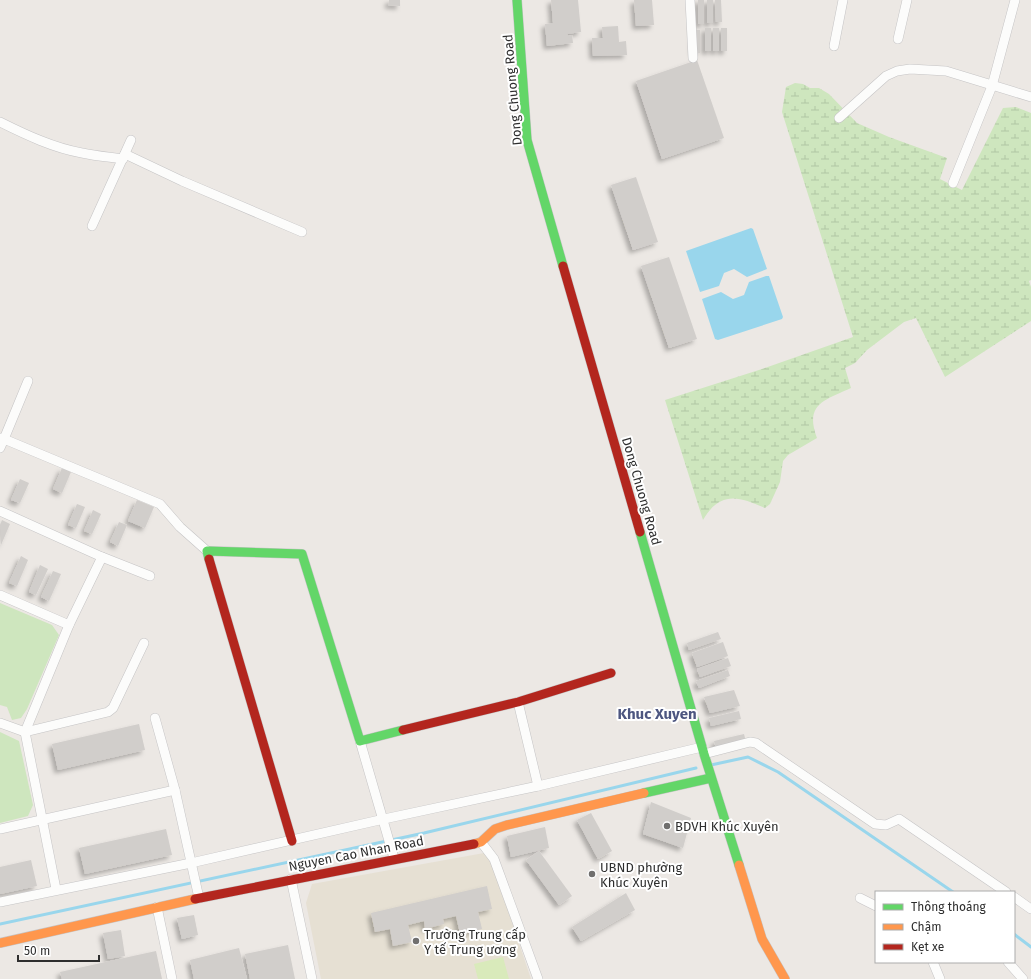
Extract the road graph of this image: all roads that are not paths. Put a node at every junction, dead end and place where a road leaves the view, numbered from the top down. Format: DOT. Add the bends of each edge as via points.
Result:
graph roads {
  1 [pos="517,0"];
  2 [pos="690,0"];
  3 [pos="843,0"];
  4 [pos="907,0"];
  5 [pos="1016,0"];
  6 [pos="898,39"];
  7 [pos="834,46"];
  8 [pos="693,58"];
  9 [pos="992,86"];
  10 [pos="1031,97"];
  11 [pos="839,118"];
  12 [pos="0,122"];
  13 [pos="131,140"];
  14 [pos="124,156"];
  15 [pos="953,183"];
  16 [pos="92,226"];
  17 [pos="302,232"];
  18 [pos="28,382"];
  19 [pos="1,442"];
  20 [pos="0,512"];
  21 [pos="207,551"];
  22 [pos="102,557"];
  23 [pos="150,576"];
  24 [pos="0,595"];
  25 [pos="69,626"];
  26 [pos="144,642"];
  27 [pos="611,673"];
  28 [pos="518,702"];
  29 [pos="155,718"];
  30 [pos="0,724"];
  31 [pos="25,732"];
  32 [pos="360,741"];
  33 [pos="704,753"];
  34 [pos="710,774"];
  35 [pos="538,786"];
  36 [pos="174,790"];
  37 [pos="384,819"];
  38 [pos="42,820"];
  39 [pos="0,829"];
  40 [pos="292,841"];
  41 [pos="481,842"];
  42 [pos="393,854"];
  43 [pos="192,865"];
  44 [pos="291,879"];
  45 [pos="56,889"];
  46 [pos="1005,891"];
  47 [pos="199,894"];
  48 [pos="860,898"];
  49 [pos="1015,898"];
  50 [pos="0,902"];
  51 [pos="875,906"];
  52 [pos="157,907"];
  53 [pos="1031,909"];
  54 [pos="0,943"];
  55 [pos="933,963"];
  56 [pos="1009,963"];
  57 [pos="172,979"];
  58 [pos="312,979"];
  59 [pos="538,979"];
  60 [pos="785,979"];
  61 [pos="940,979"];
  62 [pos="1023,979"];
  1 -- 33 [label="street, Dong Chuong Road" via="527,140"];
  2 -- 8 [label="street"];
  3 -- 7 [label="street"];
  4 -- 6 [label="street"];
  5 -- 9 [label="street"];
  9 -- 10 [label="street"];
  9 -- 11 [label="street" via="935,69 897,71 877,83"];
  9 -- 15 [label="street"];
  12 -- 14 [label="street" via="62,148 82,153"];
  13 -- 14 [label="street"];
  14 -- 16 [label="street"];
  14 -- 17 [label="street"];
  18 -- 19 [label="street"];
  19 -- 21 [label="street" via="160,504 180,528"];
  20 -- 22 [label="street"];
  21 -- 32 [label="street" via="302,554"];
  21 -- 40 [label="street"];
  22 -- 23 [label="street"];
  22 -- 25 [label="street"];
  24 -- 25 [label="street"];
  25 -- 31 [label="street"];
  26 -- 31 [label="street" via="113,708 103,714"];
  27 -- 28 [label="street"];
  28 -- 32 [label="street"];
  28 -- 35 [label="street"];
  29 -- 36 [label="street"];
  30 -- 31 [label="street"];
  31 -- 38 [label="street"];
  32 -- 37 [label="street"];
  33 -- 34 [label="street, Dong Chuong Road"];
  33 -- 35 [label="street"];
  33 -- 46 [label="street" via="750,742 756,743 875,824 886,825 899,819"];
  34 -- 41 [label="street" via="507,825 495,829"];
  34 -- 60 [label="street, Dong Chuong Road" via="762,939"];
  35 -- 37 [label="street"];
  36 -- 38 [label="street"];
  36 -- 43 [label="street"];
  37 -- 40 [label="street"];
  37 -- 42 [label="street"];
  38 -- 39 [label="street"];
  38 -- 45 [label="street"];
  40 -- 43 [label="street"];
  41 -- 42 [label="street, Nguyen Cao Nhan Road"];
  41 -- 59 [label="street" via="494,859"];
  42 -- 44 [label="street, Nguyen Cao Nhan Road"];
  43 -- 45 [label="street"];
  43 -- 47 [label="street"];
  44 -- 47 [label="street, Nguyen Cao Nhan Road"];
  44 -- 58 [label="street"];
  45 -- 50 [label="street"];
  47 -- 52 [label="street, Nguyen Cao Nhan Road"];
  48 -- 51 [label="street"];
  49 -- 53 [label="street"];
  52 -- 54 [label="street, Nguyen Cao Nhan Road"];
  52 -- 57 [label="street"];
  55 -- 61 [label="street"];
  56 -- 62 [label="street"];
}
